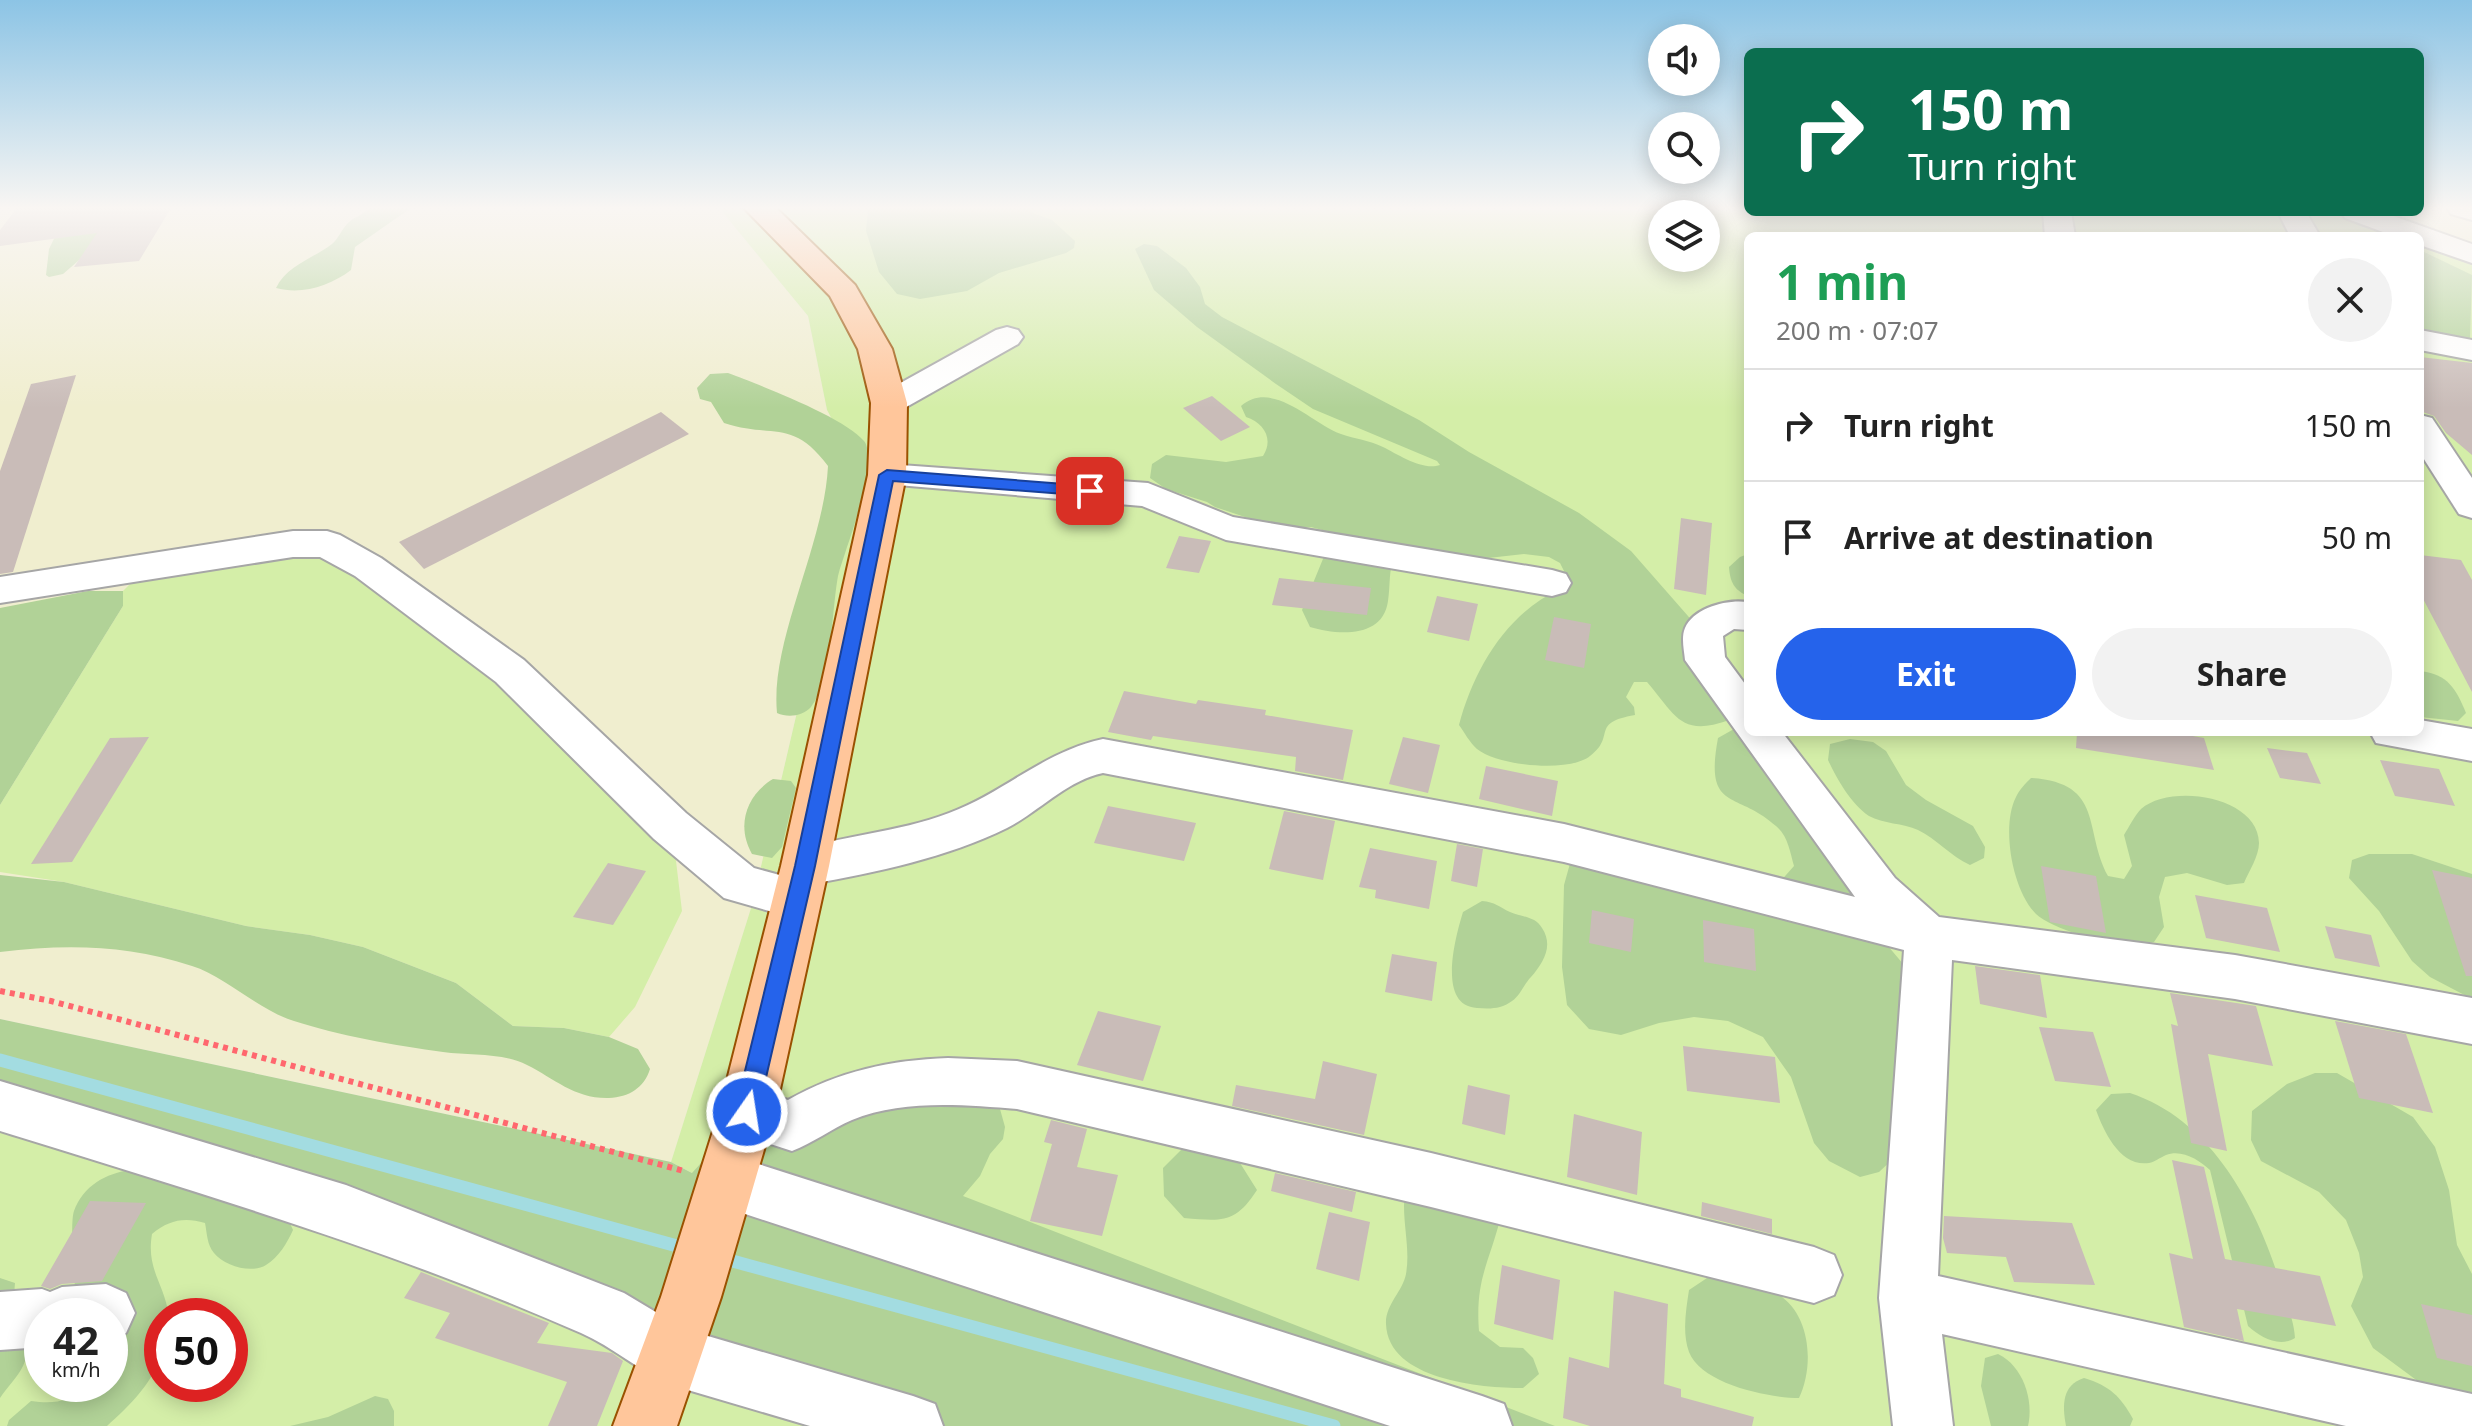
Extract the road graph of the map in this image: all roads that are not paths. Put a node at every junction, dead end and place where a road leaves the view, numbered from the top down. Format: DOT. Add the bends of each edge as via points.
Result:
graph roads {
  1 [pos="826,275"];
  2 [pos="1007,337"];
  3 [pos="2424,341"];
  4 [pos="2472,350"];
  5 [pos="889,403"];
  6 [pos="2424,432"];
  7 [pos="887,475"];
  8 [pos="2472,506"];
  9 [pos="1552,583"];
  10 [pos="0,590"];
  11 [pos="1744,615"];
  12 [pos="1744,714"];
  13 [pos="1761,736"];
  14 [pos="2416,736"];
  15 [pos="2472,745"];
  16 [pos="801,883"];
  17 [pos="1929,936"];
  18 [pos="2472,1021"];
  19 [pos="0,1106"];
  20 [pos="747,1112"];
  21 [pos="721,1198"];
  22 [pos="1814,1275"];
  23 [pos="1908,1298"];
  24 [pos="24,1319"];
  25 [pos="0,1321"];
  26 [pos="671,1355"];
  27 [pos="2472,1424"];
  28 [pos="645,1426"];
  29 [pos="913,1426"];
  30 [pos="1482,1426"];
  31 [pos="1923,1426"];
  1 -- 5 [label="main road" via="844,292 875,349"];
  2 -- 5 [label="street"];
  3 -- 4 [label="street"];
  5 -- 7 [label="main road"];
  6 -- 8 [label="street"];
  7 -- 9 [label="street" via="1148,495 1226,528"];
  7 -- 16 [label="main road"];
  10 -- 16 [label="street" via="293,544 327,544 368,567 510,671 670,826 740,884"];
  11 -- 12 [label="street" via="1720,618 1703,631 1705,660"];
  13 -- 17 [label="street" via="1878,892"];
  14 -- 15 [label="street"];
  16 -- 17 [label="street" via="992,815 1080,759 1103,756 1564,843"];
  16 -- 20 [label="main road"];
  17 -- 18 [label="street" via="2235,977"];
  17 -- 23 [label="street"];
  19 -- 26 [label="street" via="346,1212 604,1313"];
  20 -- 21 [label="main road"];
  20 -- 22 [label="street" via="792,1126 837,1101 904,1085 958,1080 1017,1085"];
  21 -- 26 [label="main road"];
  21 -- 30 [label="street"];
  23 -- 27 [label="street"];
  23 -- 31 [label="street"];
  24 -- 25 [label="street"];
  26 -- 28 [label="main road"];
  26 -- 29 [label="street"];
}
